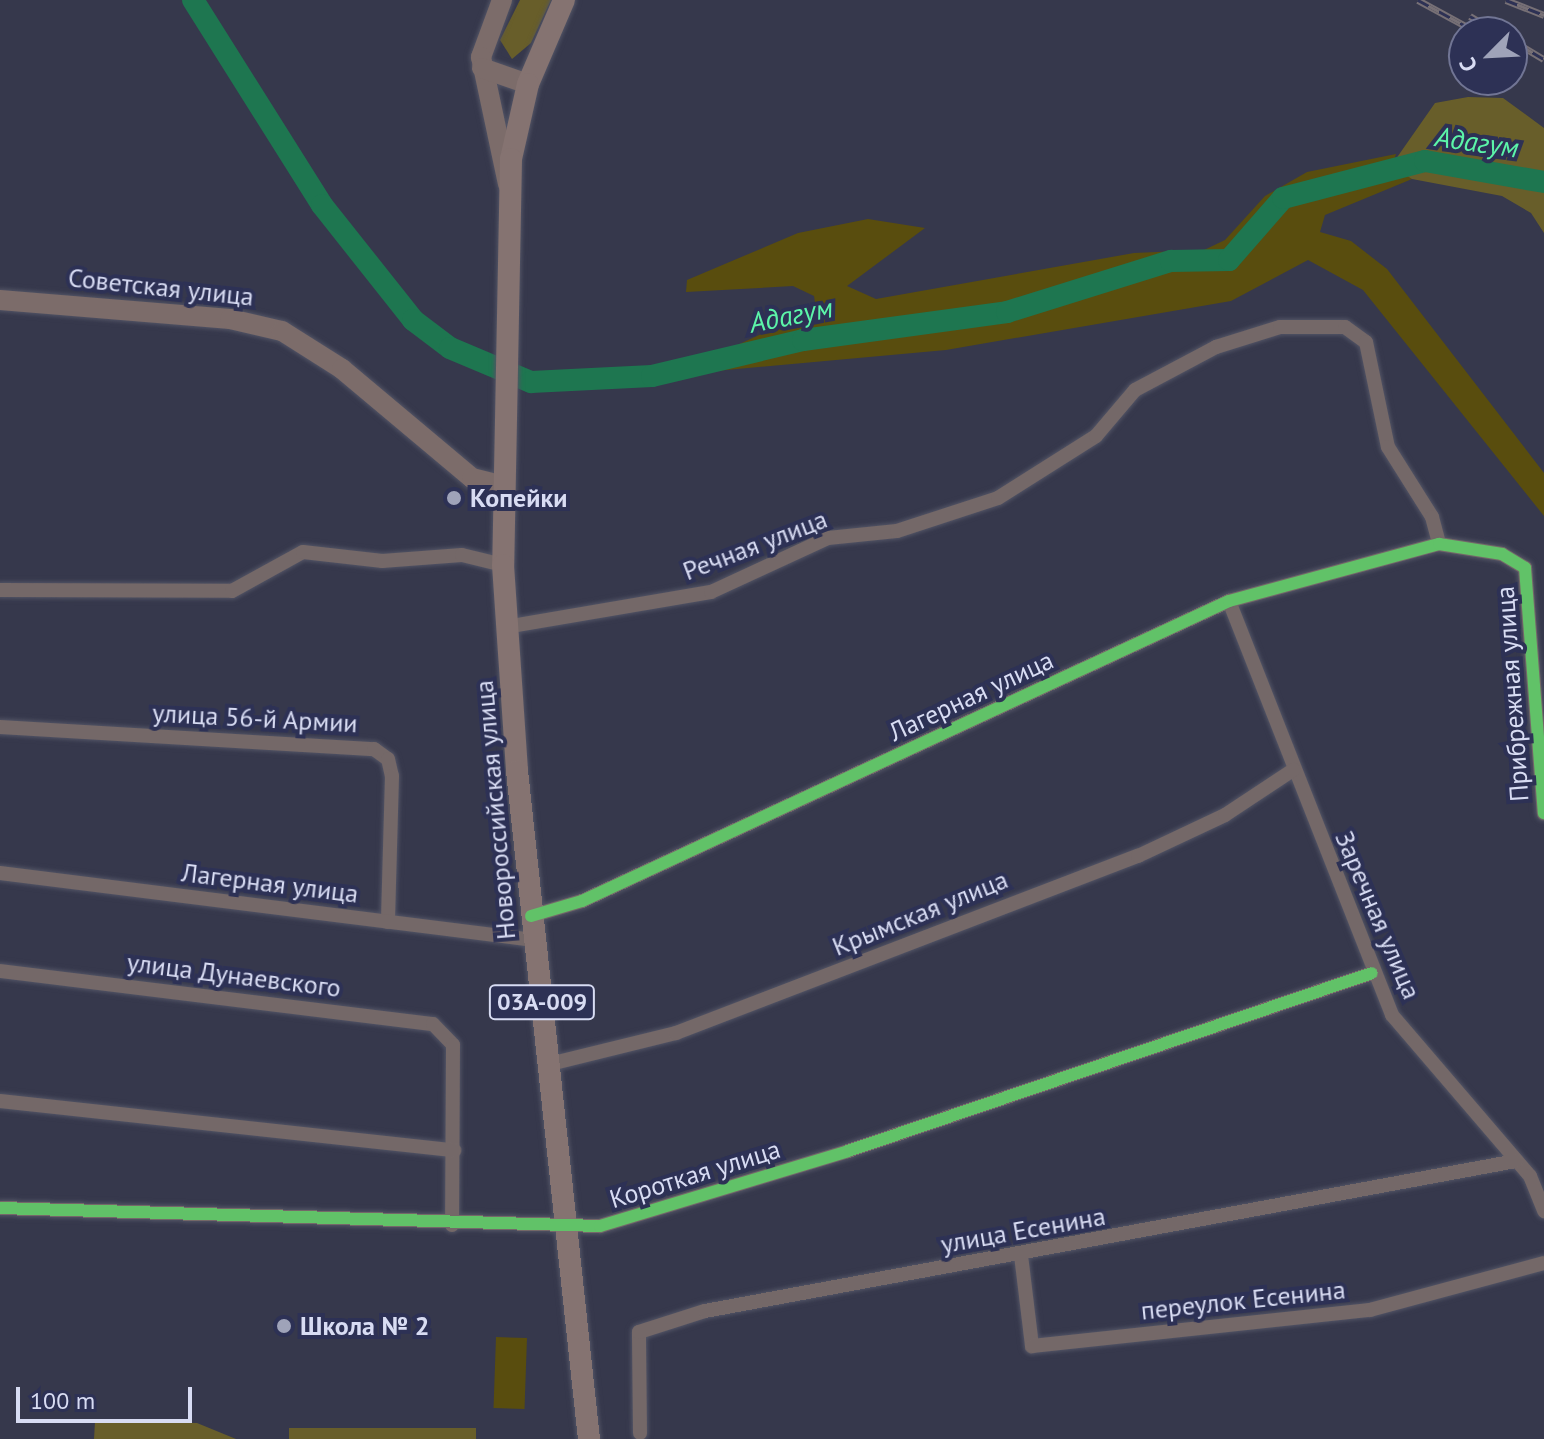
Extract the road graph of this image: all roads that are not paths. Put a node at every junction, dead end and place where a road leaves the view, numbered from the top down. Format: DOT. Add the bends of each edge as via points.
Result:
graph roads {
  1 [pos="502,0"];
  2 [pos="564,0"];
  3 [pos="482,68"];
  4 [pos="528,84"];
  5 [pos="509,184"];
  6 [pos="0,300"];
  7 [pos="504,486"];
  8 [pos="1439,544"];
  9 [pos="503,565"];
  10 [pos="0,590"];
  11 [pos="1229,601"];
  12 [pos="506,627"];
  13 [pos="0,727"];
  14 [pos="1293,770"];
  15 [pos="1544,813"];
  16 [pos="0,873"];
  17 [pos="531,916"];
  18 [pos="388,922"];
  19 [pos="534,940"];
  20 [pos="0,971"];
  21 [pos="1372,973"];
  22 [pos="550,1064"];
  23 [pos="0,1101"];
  24 [pos="454,1150"];
  25 [pos="1516,1161"];
  26 [pos="0,1208"];
  27 [pos="1544,1211"];
  28 [pos="452,1225"];
  29 [pos="568,1229"];
  30 [pos="1021,1255"];
  31 [pos="1544,1263"];
  32 [pos="640,1433"];
  33 [pos="589,1439"];
  1 -- 3 [label="main road" via="482,38"];
  2 -- 4 [label="main road, 03А-009"];
  3 -- 4 [label="main road"];
  3 -- 5 [label="main road"];
  4 -- 5 [label="main road, 03А-009"];
  5 -- 7 [label="main road, Новороссийская улица / 03А-009"];
  6 -- 7 [label="main road, Советская улица" via="240,320 282,331 342,369 472,478"];
  7 -- 9 [label="main road, Новороссийская улица / 03А-009"];
  8 -- 11 [label="street, Лагерная улица"];
  8 -- 12 [label="street, Речная улица" via="1432,517 1388,447 1366,342 1345,327 1280,327 1216,347 1135,390 1096,436 998,498 897,531 828,538 711,592"];
  8 -- 15 [label="street, Прибрежная улица" via="1502,554 1528,575 1528,659"];
  9 -- 10 [label="street" via="462,555 382,561 303,552 232,591"];
  9 -- 12 [label="main road, Новороссийская улица / 03А-009"];
  11 -- 14 [label="street, Заречная улица"];
  11 -- 17 [label="street, Лагерная улица" via="582,901"];
  12 -- 17 [label="main road, Новороссийская улица / 03А-009"];
  13 -- 18 [label="street, улица 56-й Армии" via="374,749 388,759 392,776"];
  14 -- 21 [label="street, Заречная улица"];
  14 -- 22 [label="street, Крымская улица" via="1225,815 1138,856 676,1033"];
  16 -- 18 [label="street, Лагерная улица"];
  17 -- 19 [label="main road, Новороссийская улица / 03А-009"];
  18 -- 19 [label="street, Лагерная улица"];
  19 -- 22 [label="main road, Новороссийская улица / 03А-009"];
  20 -- 24 [label="street, улица Дунаевского" via="433,1024 453,1045"];
  21 -- 25 [label="street, Заречная улица" via="1392,1015"];
  21 -- 29 [label="street, Короткая улица" via="848,1151"];
  22 -- 29 [label="main road, Новороссийская улица / 03А-009"];
  23 -- 24 [label="street"];
  24 -- 28 [label="street"];
  25 -- 27 [label="street, Заречная улица"];
  25 -- 30 [label="street, улица Есенина"];
  26 -- 28 [label="street, Короткая улица"];
  28 -- 29 [label="street, Короткая улица"];
  29 -- 33 [label="main road, Новороссийская улица / 03А-009"];
  30 -- 31 [label="street, переулок Есенина" via="1032,1346 1370,1310"];
  30 -- 32 [label="street, улица Есенина" via="705,1311 639,1332"];
}
